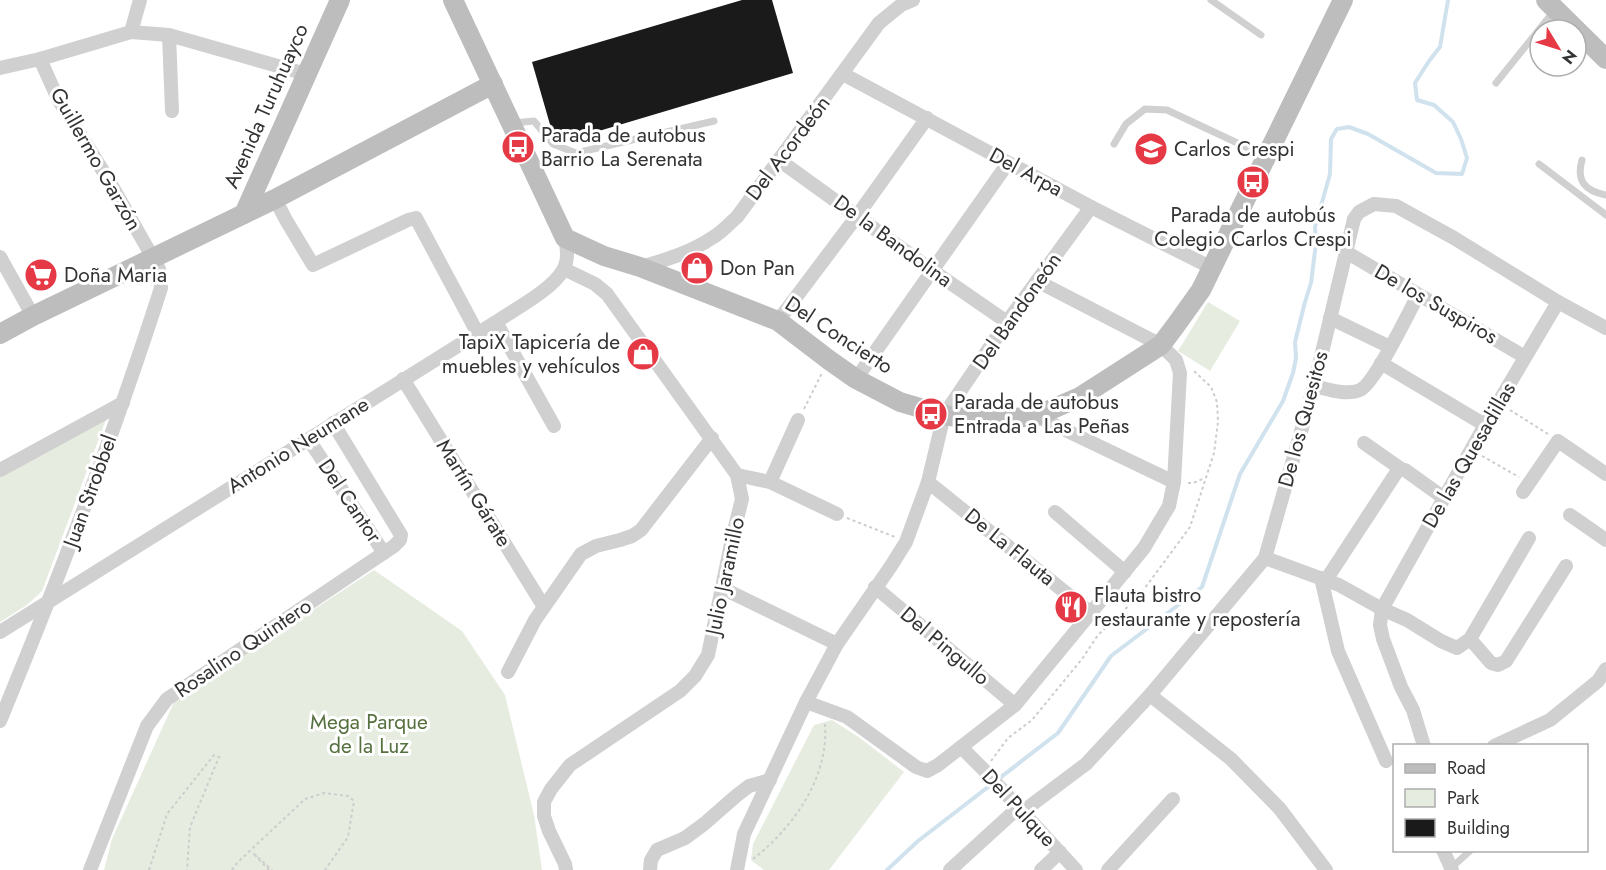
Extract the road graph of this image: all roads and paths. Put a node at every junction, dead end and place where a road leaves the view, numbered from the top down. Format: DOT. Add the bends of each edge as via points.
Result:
graph roads {
  1 [pos="140,0"];
  2 [pos="340,0"];
  3 [pos="453,0"];
  4 [pos="913,0"];
  5 [pos="1211,0"];
  6 [pos="1342,0"];
  7 [pos="1551,4"];
  8 [pos="131,32"];
  9 [pos="169,35"];
  10 [pos="1261,35"];
  11 [pos="40,59"];
  12 [pos="1606,59"];
  13 [pos="0,68"];
  14 [pos="306,74"];
  15 [pos="843,74"];
  16 [pos="1496,83"];
  17 [pos="494,84"];
  18 [pos="172,111"];
  19 [pos="927,118"];
  20 [pos="714,122"];
  21 [pos="512,123"];
  22 [pos="1114,144"];
  23 [pos="1266,156"];
  24 [pos="779,160"];
  25 [pos="1582,160"];
  26 [pos="1008,163"];
  27 [pos="1539,164"];
  28 [pos="1606,195"];
  29 [pos="275,199"];
  30 [pos="1091,207"];
  31 [pos="244,214"];
  32 [pos="1606,215"];
  33 [pos="857,216"];
  34 [pos="565,238"];
  35 [pos="1346,252"];
  36 [pos="0,257"];
  37 [pos="153,258"];
  38 [pos="640,267"];
  39 [pos="564,268"];
  40 [pos="1212,268"];
  41 [pos="933,271"];
  42 [pos="1037,281"];
  43 [pos="1418,295"];
  44 [pos="1558,302"];
  45 [pos="33,316"];
  46 [pos="1329,318"];
  47 [pos="496,321"];
  48 [pos="778,321"];
  49 [pos="1007,322"];
  50 [pos="1606,328"];
  51 [pos="477,332"];
  52 [pos="0,334"];
  53 [pos="1161,345"];
  54 [pos="1390,347"];
  55 [pos="1525,357"];
  56 [pos="828,360"];
  57 [pos="1381,363"];
  58 [pos="856,378"];
  59 [pos="403,379"];
  60 [pos="1314,386"];
  61 [pos="123,403"];
  62 [pos="1499,403"];
  63 [pos="944,416"];
  64 [pos="1036,416"];
  65 [pos="798,420"];
  66 [pos="333,423"];
  67 [pos="1485,425"];
  68 [pos="554,426"];
  69 [pos="712,438"];
  70 [pos="309,440"];
  71 [pos="1558,441"];
  72 [pos="1364,443"];
  73 [pos="1471,449"];
  74 [pos="1401,469"];
  75 [pos="0,470"];
  76 [pos="1606,474"];
  77 [pos="737,475"];
  78 [pos="1205,478"];
  79 [pos="770,482"];
  80 [pos="928,482"];
  81 [pos="1174,483"];
  82 [pos="1526,487"];
  83 [pos="1444,498"];
  84 [pos="1055,512"];
  85 [pos="837,514"];
  86 [pos="1570,515"];
  87 [pos="1529,538"];
  88 [pos="1606,540"];
  89 [pos="906,542"];
  90 [pos="384,553"];
  91 [pos="1265,558"];
  92 [pos="1566,566"];
  93 [pos="1125,572"];
  94 [pos="1324,579"];
  95 [pos="875,587"];
  96 [pos="722,588"];
  97 [pos="49,601"];
  98 [pos="544,607"];
  99 [pos="1382,609"];
  100 [pos="1091,613"];
  101 [pos="0,632"];
  102 [pos="1470,639"];
  103 [pos="837,644"];
  104 [pos="1606,669"];
  105 [pos="508,672"];
  106 [pos="1150,695"];
  107 [pos="806,702"];
  108 [pos="1015,705"];
  109 [pos="829,709"];
  110 [pos="0,721"];
  111 [pos="1423,744"];
  112 [pos="1498,744"];
  113 [pos="961,747"];
  114 [pos="1386,760"];
  115 [pos="770,780"];
  116 [pos="1173,799"];
  117 [pos="1021,810"];
  118 [pos="1060,852"];
  119 [pos="1444,852"];
  120 [pos="1469,852"];
  121 [pos="737,868"];
  122 [pos="1452,869"];
  123 [pos="90,870"];
  124 [pos="149,870"];
  125 [pos="187,870"];
  126 [pos="232,870"];
  127 [pos="271,870"];
  128 [pos="325,870"];
  129 [pos="566,870"];
  130 [pos="650,870"];
  131 [pos="950,870"];
  132 [pos="1041,870"];
  133 [pos="1076,870"];
  134 [pos="1108,870"];
  135 [pos="1326,870"];
  1 -- 8 [label="street"];
  2 -- 14 [label="street, Avenida Turuhuayco"];
  3 -- 17 [label="street"];
  4 -- 15 [label="street, Del Acordeón" via="879,23"];
  5 -- 10 [label="lane"];
  6 -- 23 [label="street"];
  7 -- 12 [label="street"];
  7 -- 16 [label="lane"];
  8 -- 9 [label="street"];
  8 -- 11 [label="street"];
  9 -- 14 [label="street"];
  9 -- 18 [label="street"];
  11 -- 13 [label="street"];
  11 -- 37 [label="street, Guillermo Garzón" via="58,99"];
  14 -- 31 [label="street, Avenida Turuhuayco"];
  15 -- 19 [label="street, Del Arpa"];
  15 -- 24 [label="street, Del Acordeón"];
  17 -- 21 [label="street"];
  17 -- 29 [label="street"];
  19 -- 26 [label="street, Del Arpa"];
  19 -- 33 [label="street"];
  20 -- 21 [label="lane" via="576,153 553,144 534,121"];
  21 -- 34 [label="street"];
  22 -- 23 [label="lane" via="1126,124 1145,109 1167,110"];
  23 -- 40 [label="street"];
  24 -- 33 [label="street, De la Bandolina"];
  24 -- 38 [label="street, Del Acordeón" via="736,217 716,236 664,261"];
  25 -- 28 [label="lane" via="1579,169 1584,185"];
  26 -- 30 [label="street, Del Arpa"];
  26 -- 41 [label="street"];
  27 -- 32 [label="lane"];
  29 -- 31 [label="street"];
  29 -- 51 [label="street" via="313,265 416,218"];
  30 -- 40 [label="street, Del Arpa"];
  30 -- 42 [label="street, Del Bandoneón"];
  31 -- 37 [label="street, Avenida Turuhuayco"];
  33 -- 41 [label="street, De la Bandolina"];
  33 -- 48 [label="street"];
  34 -- 38 [label="street, Del Concierto" via="603,256"];
  34 -- 39 [label="street" via="568,252"];
  35 -- 43 [label="street, De los Suspiros"];
  35 -- 44 [label="street, De los Quesitos" via="1359,212 1374,204 1396,206"];
  35 -- 46 [label="street, De los Quesitos"];
  36 -- 45 [label="street"];
  37 -- 45 [label="street, Avenida Turuhuayco"];
  37 -- 61 [label="street, Juan Strobbel" via="161,288"];
  38 -- 48 [label="street, Del Concierto"];
  39 -- 47 [label="street, Antonio Neumane" via="554,283"];
  39 -- 69 [label="street, Julio Jaramillo" via="607,294"];
  40 -- 53 [label="street"];
  41 -- 49 [label="street, De la Bandolina"];
  41 -- 58 [label="street"];
  42 -- 49 [label="street, Del Bandoneón"];
  42 -- 53 [label="street"];
  43 -- 54 [label="street"];
  43 -- 55 [label="street, De los Suspiros"];
  44 -- 50 [label="street, De los Quesitos"];
  44 -- 55 [label="street, De las Quesadillas"];
  45 -- 52 [label="street, Avenida Turuhuayco"];
  46 -- 54 [label="street"];
  46 -- 60 [label="street, De los Quesitos"];
  47 -- 51 [label="street, Antonio Neumane"];
  47 -- 68 [label="street"];
  48 -- 56 [label="street, Del Concierto"];
  49 -- 63 [label="street, Del Bandoneón"];
  51 -- 59 [label="street, Antonio Neumane"];
  53 -- 64 [label="street, Del Concierto" via="1080,397"];
  53 -- 81 [label="street" via="1176,360 1180,373"];
  54 -- 57 [label="street"];
  55 -- 62 [label="street, De las Quesadillas"];
  56 -- 58 [label="street, Del Concierto"];
  56 -- 65 [label="path"];
  57 -- 60 [label="street" via="1359,391"];
  57 -- 67 [label="street"];
  58 -- 63 [label="street, Del Concierto" via="900,402"];
  59 -- 66 [label="street, Antonio Neumane"];
  59 -- 98 [label="street, Martín Gárate"];
  60 -- 91 [label="street, De los Quesitos"];
  61 -- 75 [label="street"];
  61 -- 97 [label="street, Juan Strobbel"];
  62 -- 67 [label="street, De las Quesadillas"];
  62 -- 71 [label="path"];
  63 -- 64 [label="street, Del Concierto" via="982,421"];
  63 -- 80 [label="street"];
  64 -- 81 [label="street"];
  65 -- 79 [label="street"];
  66 -- 70 [label="street, Antonio Neumane"];
  66 -- 90 [label="street, Del Cantor" via="400,535 398,544"];
  67 -- 73 [label="street, De las Quesadillas"];
  69 -- 77 [label="street, Julio Jaramillo"];
  69 -- 98 [label="street" via="641,530 581,554"];
  70 -- 90 [label="street, Del Cantor"];
  70 -- 97 [label="street, Antonio Neumane"];
  71 -- 76 [label="street"];
  71 -- 82 [label="street"];
  72 -- 74 [label="street"];
  73 -- 82 [label="path"];
  73 -- 83 [label="street, De las Quesadillas"];
  74 -- 83 [label="street"];
  74 -- 94 [label="street"];
  77 -- 79 [label="street"];
  77 -- 96 [label="street, Julio Jaramillo" via="742,499"];
  78 -- 81 [label="path" via="1193,483"];
  79 -- 85 [label="street"];
  80 -- 89 [label="street"];
  80 -- 100 [label="street, De La Flauta"];
  81 -- 93 [label="street" via="1169,506 1144,549"];
  83 -- 99 [label="street, De las Quesadillas"];
  84 -- 93 [label="street"];
  85 -- 89 [label="path"];
  86 -- 88 [label="street"];
  87 -- 102 [label="street"];
  89 -- 95 [label="street"];
  90 -- 123 [label="street, Rosalino Quintero" via="167,699 147,726"];
  91 -- 94 [label="street"];
  91 -- 106 [label="street, De los Quesitos"];
  92 -- 102 [label="street" via="1506,661 1491,663"];
  93 -- 100 [label="street"];
  94 -- 99 [label="street"];
  94 -- 114 [label="street" via="1338,651"];
  95 -- 103 [label="street"];
  95 -- 108 [label="street, Del Pingullo"];
  96 -- 103 [label="street"];
  96 -- 129 [label="street, Julio Jaramillo" via="708,656 695,676 680,691 570,765 551,789 544,802 544,816"];
  97 -- 101 [label="street, Antonio Neumane"];
  97 -- 110 [label="street, Juan Strobbel"];
  98 -- 105 [label="street"];
  99 -- 102 [label="street" via="1457,648"];
  99 -- 111 [label="street" via="1383,639"];
  100 -- 108 [label="street"];
  103 -- 107 [label="street"];
  104 -- 112 [label="street" via="1598,681 1550,720"];
  106 -- 117 [label="street, De los Quesitos" via="1086,764"];
  106 -- 135 [label="street" via="1232,759 1280,809"];
  107 -- 109 [label="street"];
  107 -- 115 [label="street"];
  108 -- 113 [label="street"];
  109 -- 113 [label="street" via="927,771"];
  109 -- 121 [label="path" via="826,740 806,800 767,848"];
  113 -- 117 [label="street, Del Pulque"];
  115 -- 121 [label="street" via="744,834"];
  115 -- 130 [label="street" via="749,786 685,838 657,850"];
  116 -- 134 [label="street"];
  117 -- 118 [label="street, Del Pulque"];
  117 -- 131 [label="street, De los Quesitos"];
  118 -- 132 [label="street"];
  118 -- 133 [label="street, Del Pulque"];
  119 -- 122 [label="street"];
  120 -- 122 [label="lane"];
  124 -- 125 [label="path" via="167,814 214,755 219,757 190,827"];
  126 -- 128 [label="path" via="305,799 324,793 348,796 354,801 348,837"];
  127 -- 127 [label="path" via="253,853"];
}
